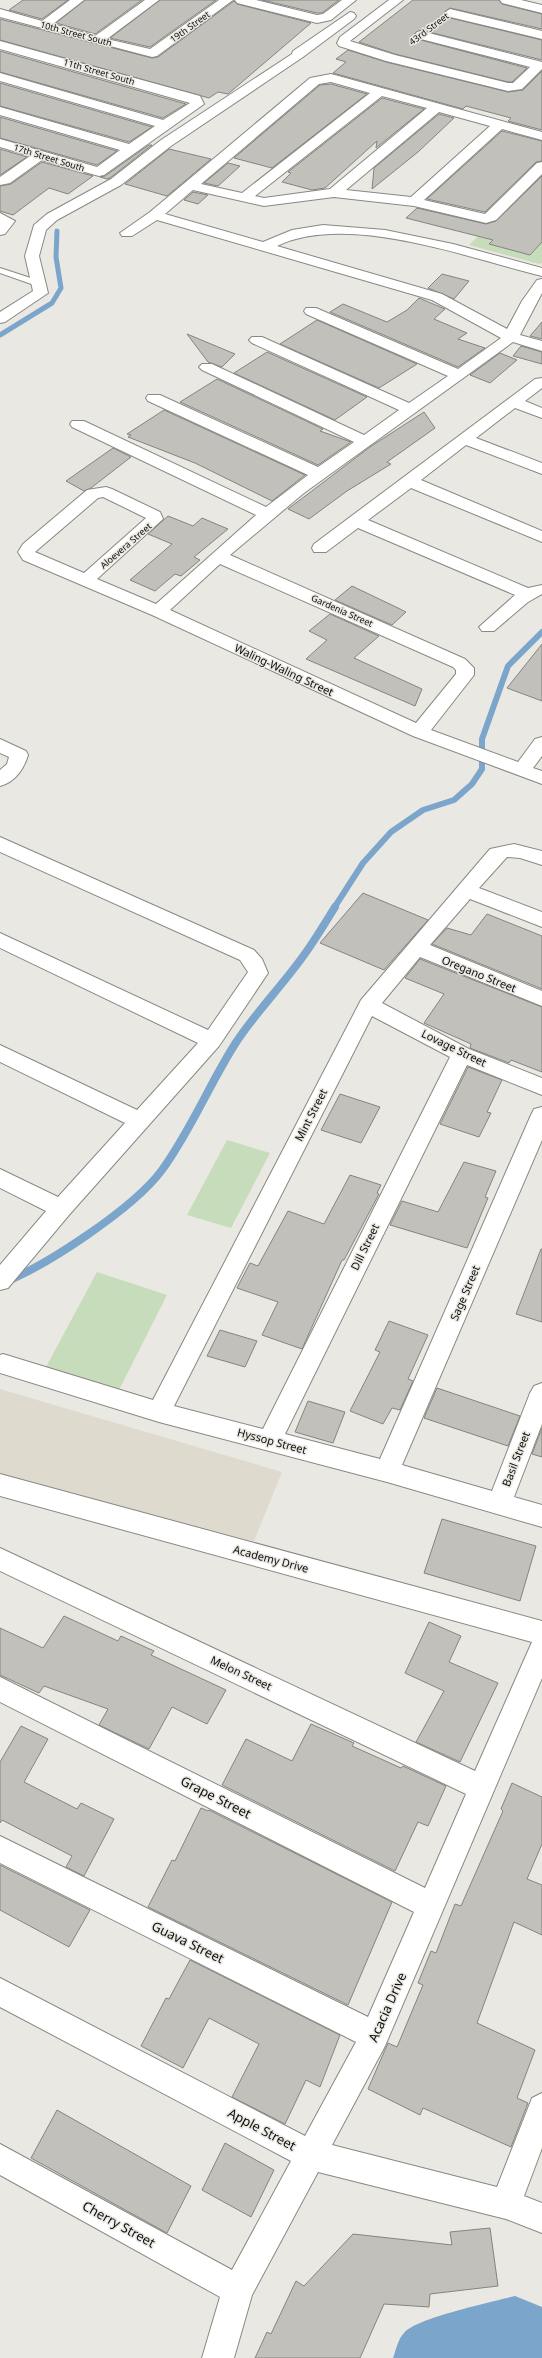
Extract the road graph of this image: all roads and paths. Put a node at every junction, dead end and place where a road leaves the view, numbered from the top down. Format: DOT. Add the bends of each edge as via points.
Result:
graph roads {
  1 [pos="78,0"];
  2 [pos="153,0"];
  3 [pos="227,0"];
  4 [pos="241,0"];
  5 [pos="286,0"];
  6 [pos="350,0"];
  7 [pos="397,0"];
  8 [pos="506,0"];
  9 [pos="460,4"];
  10 [pos="274,8"];
  11 [pos="359,9"];
  12 [pos="542,9"];
  13 [pos="0,13"];
  14 [pos="450,13"];
  15 [pos="44,25"];
  16 [pos="421,35"];
  17 [pos="542,35"];
  18 [pos="97,40"];
  19 [pos="0,45"];
  20 [pos="152,53"];
  21 [pos="392,58"];
  22 [pos="540,65"];
  23 [pos="0,77"];
  24 [pos="378,93"];
  25 [pos="435,108"];
  26 [pos="0,111"];
  27 [pos="165,125"];
  28 [pos="499,125"];
  29 [pos="542,136"];
  30 [pos="0,143"];
  31 [pos="131,149"];
  32 [pos="40,155"];
  33 [pos="542,166"];
  34 [pos="0,181"];
  35 [pos="189,185"];
  36 [pos="334,193"];
  37 [pos="245,197"];
  38 [pos="414,202"];
  39 [pos="155,215"];
  40 [pos="127,233"];
  41 [pos="263,247"];
  42 [pos="0,270"];
  43 [pos="542,272"];
  44 [pos="542,283"];
  45 [pos="40,284"];
  46 [pos="536,303"];
  47 [pos="311,312"];
  48 [pos="0,319"];
  49 [pos="511,337"];
  50 [pos="257,340"];
  51 [pos="542,346"];
  52 [pos="207,367"];
  53 [pos="460,375"];
  54 [pos="540,382"];
  55 [pos="154,398"];
  56 [pos="513,402"];
  57 [pos="409,409"];
  58 [pos="542,412"];
  59 [pos="78,424"];
  60 [pos="464,439"];
  61 [pos="367,442"];
  62 [pos="542,469"];
  63 [pos="319,474"];
  64 [pos="409,481"];
  65 [pos="268,514"];
  66 [pos="356,521"];
  67 [pos="542,537"];
  68 [pos="320,548"];
  69 [pos="28,554"];
  70 [pos="219,557"];
  71 [pos="85,581"];
  72 [pos="535,591"];
  73 [pos="158,611"];
  74 [pos="488,626"];
  75 [pos="419,732"];
  76 [pos="542,743"];
  77 [pos="0,745"];
  78 [pos="522,770"];
  79 [pos="542,778"];
  80 [pos="0,780"];
  81 [pos="0,844"];
  82 [pos="542,858"];
  83 [pos="466,890"];
  84 [pos="542,920"];
  85 [pos="0,940"];
  86 [pos="417,948"];
  87 [pos="542,999"];
  88 [pos="368,1004"];
  89 [pos="212,1041"];
  90 [pos="0,1053"];
  91 [pos="462,1054"];
  92 [pos="542,1087"];
  93 [pos="542,1114"];
  94 [pos="140,1121"];
  95 [pos="0,1178"];
  96 [pos="61,1208"];
  97 [pos="0,1281"];
  98 [pos="3,1364"];
  99 [pos="542,1393"];
  100 [pos="159,1412"];
  101 [pos="269,1441"];
  102 [pos="387,1472"];
  103 [pos="0,1485"];
  104 [pos="499,1503"];
  105 [pos="542,1516"];
  106 [pos="0,1559"];
  107 [pos="542,1633"];
  108 [pos="542,1648"];
  109 [pos="0,1689"];
  110 [pos="482,1788"];
  111 [pos="0,1849"];
  112 [pos="431,1906"];
  113 [pos="0,1992"];
  114 [pos="375,2036"];
  115 [pos="542,2108"];
  116 [pos="311,2155"];
  117 [pos="0,2159"];
  118 [pos="506,2204"];
  119 [pos="542,2218"];
  120 [pos="238,2290"];
  121 [pos="218,2358"];
  1 -- 15 [label="street"];
  2 -- 18 [label="street"];
  3 -- 20 [label="street, 19th Street"];
  4 -- 10 [label="street"];
  5 -- 10 [label="street"];
  6 -- 10 [label="street" via="322,19"];
  7 -- 21 [label="street" via="343,43"];
  8 -- 12 [label="street"];
  9 -- 14 [label="street, 43rd Street"];
  11 -- 45 [label="street" via="116,182 52,217 39,228 32,256"];
  13 -- 15 [label="street, 10th Street South"];
  14 -- 16 [label="street, 43rd Street"];
  14 -- 17 [label="street"];
  15 -- 18 [label="street, 10th Street South"];
  16 -- 21 [label="street, 43rd Street"];
  16 -- 22 [label="street"];
  18 -- 20 [label="street, 10th Street South"];
  19 -- 27 [label="street, 11th Street South" via="197,101 197,104"];
  21 -- 22 [label="street" via="508,87 517,86"];
  23 -- 27 [label="street"];
  24 -- 25 [label="street"];
  24 -- 35 [label="street" via="331,78 315,81"];
  24 -- 37 [label="street"];
  25 -- 28 [label="street"];
  25 -- 36 [label="street"];
  26 -- 31 [label="street"];
  27 -- 31 [label="street"];
  28 -- 29 [label="street"];
  28 -- 38 [label="street"];
  30 -- 32 [label="street, 17th Street South"];
  31 -- 32 [label="street, 17th Street South" via="99,172"];
  32 -- 34 [label="street"];
  33 -- 38 [label="street" via="486,219"];
  35 -- 37 [label="street"];
  35 -- 39 [label="street"];
  36 -- 37 [label="street" via="264,202"];
  36 -- 38 [label="street"];
  39 -- 40 [label="street"];
  39 -- 41 [label="street"];
  41 -- 43 [label="street" via="297,233 340,229 418,242"];
  41 -- 49 [label="street" via="438,297"];
  42 -- 45 [label="lane"];
  44 -- 46 [label="street"];
  45 -- 48 [label="street" via="41,293"];
  46 -- 49 [label="street"];
  47 -- 53 [label="street"];
  49 -- 51 [label="street"];
  49 -- 53 [label="street"];
  50 -- 57 [label="street"];
  52 -- 61 [label="street"];
  53 -- 57 [label="street"];
  54 -- 56 [label="street"];
  55 -- 63 [label="street"];
  56 -- 58 [label="street"];
  56 -- 60 [label="street"];
  57 -- 61 [label="street"];
  59 -- 65 [label="street"];
  60 -- 62 [label="street"];
  60 -- 64 [label="street"];
  61 -- 63 [label="street"];
  63 -- 65 [label="street"];
  64 -- 66 [label="street"];
  64 -- 67 [label="street"];
  65 -- 70 [label="street"];
  66 -- 68 [label="street"];
  66 -- 72 [label="street"];
  69 -- 71 [label="street, Waling-Waling Street"];
  69 -- 71 [label="street, Aloevera Street" via="29,548 94,493 106,492 154,516 154,522"];
  70 -- 73 [label="street"];
  70 -- 75 [label="street, Gardenia Street" via="459,663 465,668 464,675"];
  71 -- 73 [label="street, Waling-Waling Street"];
  72 -- 74 [label="street"];
  73 -- 75 [label="street, Waling-Waling Street"];
  75 -- 78 [label="street, Waling-Waling Street"];
  76 -- 78 [label="street"];
  77 -- 80 [label="street" via="19,755 14,767"];
  78 -- 79 [label="street, Waling-Waling Street"];
  81 -- 89 [label="street" via="246,955 255,964 258,973"];
  82 -- 83 [label="street, Mint Street" via="520,850 507,849 497,854"];
  83 -- 84 [label="street"];
  83 -- 86 [label="street, Mint Street"];
  85 -- 89 [label="street"];
  86 -- 87 [label="street, Oregano Street"];
  86 -- 88 [label="street, Mint Street"];
  88 -- 91 [label="street, Lovage Street"];
  88 -- 100 [label="street, Mint Street"];
  89 -- 94 [label="street"];
  90 -- 94 [label="street"];
  91 -- 92 [label="street, Lovage Street"];
  91 -- 101 [label="street, Dill Street"];
  93 -- 102 [label="street, Sage Street"];
  94 -- 96 [label="street"];
  95 -- 96 [label="street"];
  96 -- 97 [label="street"];
  98 -- 100 [label="street, Hyssop Street"];
  99 -- 104 [label="street, Basil Street"];
  100 -- 101 [label="street, Hyssop Street"];
  101 -- 102 [label="street, Hyssop Street"];
  102 -- 104 [label="street, Hyssop Street"];
  103 -- 107 [label="street, Academy Drive"];
  104 -- 105 [label="street, Hyssop Street"];
  106 -- 110 [label="street, Melon Street"];
  108 -- 110 [label="street, Acacia Drive"];
  109 -- 112 [label="street, Grape Street"];
  110 -- 112 [label="street, Acacia Drive"];
  111 -- 114 [label="street, Guava Street"];
  112 -- 114 [label="street, Acacia Drive"];
  113 -- 116 [label="street, Apple Street"];
  114 -- 116 [label="street, Acacia Drive"];
  115 -- 118 [label="street"];
  116 -- 118 [label="street, Apple Street"];
  116 -- 120 [label="street, Acacia Drive"];
  117 -- 120 [label="street, Cherry Street"];
  118 -- 119 [label="street, Apple Street"];
  120 -- 121 [label="street, Acacia Drive"];
}
